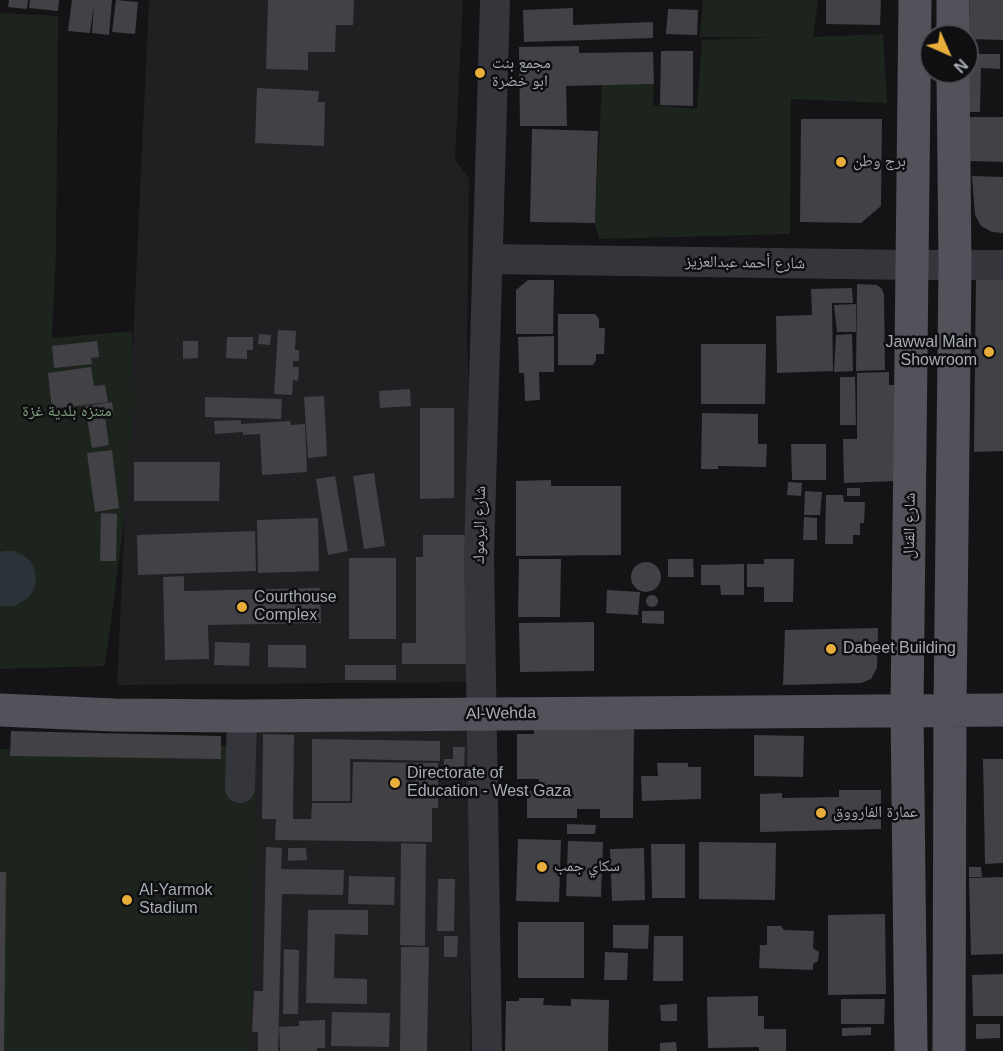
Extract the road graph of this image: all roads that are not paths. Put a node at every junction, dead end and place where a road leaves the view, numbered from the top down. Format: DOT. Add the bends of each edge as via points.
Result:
graph roads {
  1 [pos="495,0"];
  2 [pos="915,0"];
  3 [pos="953,0"];
  4 [pos="953,24"];
  5 [pos="953,84"];
  6 [pos="488,259"];
  7 [pos="913,265"];
  8 [pos="955,265"];
  9 [pos="1003,265"];
  10 [pos="907,709"];
  11 [pos="950,709"];
  12 [pos="0,710"];
  13 [pos="1003,710"];
  14 [pos="481,715"];
  15 [pos="242,716"];
  16 [pos="240,788"];
  17 [pos="487,1051"];
  18 [pos="911,1051"];
  19 [pos="949,1051"];
  1 -- 6 [label="street, شارع اليرموك"];
  2 -- 7 [label="main road, شارع القنال"];
  3 -- 4 [label="main road"];
  5 -- 8 [label="main road"];
  6 -- 7 [label="street, شارع أحمد عبدالعزيز"];
  6 -- 14 [label="street, شارع اليرموك" via="479,556"];
  7 -- 8 [label="street, شارع أحمد عبدالعزيز"];
  7 -- 10 [label="main road, شارع القنال"];
  8 -- 9 [label="street, شارع أحمد عبدالعزيز"];
  8 -- 11 [label="main road"];
  10 -- 11 [label="main road, Al-Wehda"];
  10 -- 14 [label="main road, Al-Wehda"];
  10 -- 18 [label="main road, شارع القنال"];
  11 -- 13 [label="main road, Al-Wehda"];
  11 -- 19 [label="main road"];
  12 -- 15 [label="main road, Al-Wehda"];
  14 -- 15 [label="main road, Al-Wehda"];
  14 -- 17 [label="street, شارع اليرموك"];
  15 -- 16 [label="street"];
}
